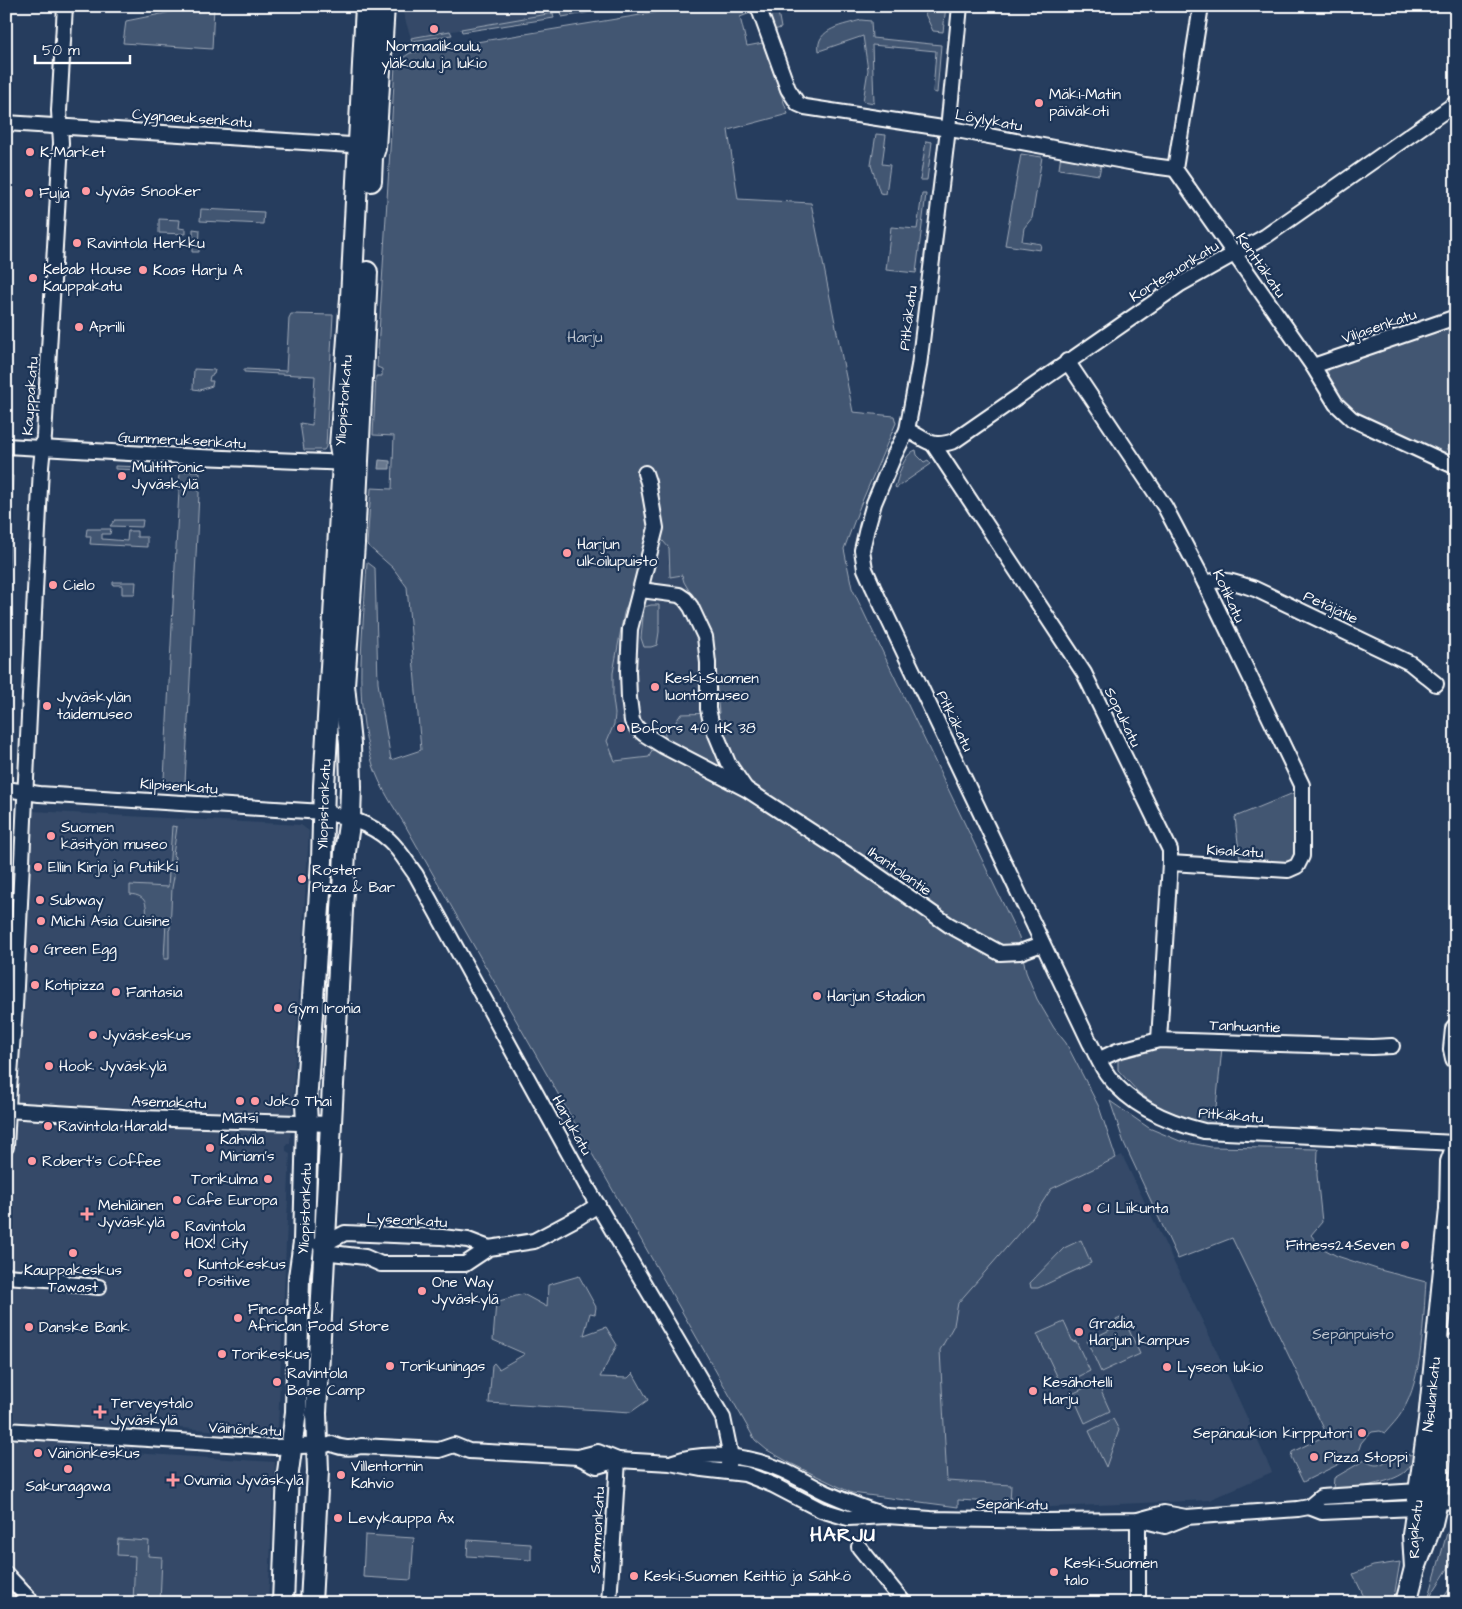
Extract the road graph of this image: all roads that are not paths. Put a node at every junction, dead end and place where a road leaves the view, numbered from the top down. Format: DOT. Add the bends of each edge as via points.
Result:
graph roads {
  1 [pos="64,6"];
  2 [pos="366,6"];
  3 [pos="384,6"];
  4 [pos="960,6"];
  5 [pos="1201,6"];
  6 [pos="759,9"];
  7 [pos="1456,103"];
  8 [pos="6,123"];
  9 [pos="59,126"];
  10 [pos="948,129"];
  11 [pos="367,143"];
  12 [pos="1175,169"];
  13 [pos="1233,254"];
  14 [pos="1456,317"];
  15 [pos="1067,361"];
  16 [pos="1313,366"];
  17 [pos="907,430"];
  18 [pos="933,444"];
  19 [pos="6,446"];
  20 [pos="42,449"];
  21 [pos="350,463"];
  22 [pos="1456,467"];
  23 [pos="644,473"];
  24 [pos="1205,583"];
  25 [pos="641,590"];
  26 [pos="1436,684"];
  27 [pos="6,789"];
  28 [pos="746,789"];
  29 [pos="26,796"];
  30 [pos="324,812"];
  31 [pos="350,818"];
  32 [pos="1170,864"];
  33 [pos="1297,866"];
  34 [pos="1042,944"];
  35 [pos="1456,1029"];
  36 [pos="1159,1040"];
  37 [pos="1392,1046"];
  38 [pos="1456,1058"];
  39 [pos="1100,1059"];
  40 [pos="7,1110"];
  41 [pos="307,1123"];
  42 [pos="331,1124"];
  43 [pos="1456,1142"];
  44 [pos="6,1147"];
  45 [pos="1456,1148"];
  46 [pos="598,1205"];
  47 [pos="304,1242"];
  48 [pos="324,1244"];
  49 [pos="489,1248"];
  50 [pos="6,1276"];
  51 [pos="99,1287"];
  52 [pos="1456,1344"];
  53 [pos="6,1430"];
  54 [pos="325,1445"];
  55 [pos="292,1447"];
  56 [pos="618,1460"];
  57 [pos="728,1464"];
  58 [pos="1417,1499"];
  59 [pos="1446,1502"];
  60 [pos="1138,1520"];
  61 [pos="859,1547"];
  62 [pos="1415,1568"];
  63 [pos="6,1574"];
  64 [pos="33,1603"];
  65 [pos="283,1603"];
  66 [pos="311,1603"];
  67 [pos="609,1603"];
  68 [pos="904,1603"];
  69 [pos="1138,1603"];
  70 [pos="1406,1603"];
  1 -- 9 [label="street, Kauppakatu"];
  2 -- 11 [label="main road, Yliopistonkatu"];
  3 -- 11 [label="main road, Yliopistonkatu"];
  4 -- 10 [label="street, Pitkäkatu"];
  5 -- 12 [label="street"];
  6 -- 10 [label="street, Löylykatu" via="781,74 798,104 816,110"];
  7 -- 13 [label="street, Kortesuonkatu" via="1266,236"];
  8 -- 9 [label="street, Cygnaeuksenkatu"];
  9 -- 11 [label="street, Cygnaeuksenkatu"];
  9 -- 20 [label="street, Kauppakatu" via="61,144"];
  10 -- 12 [label="street, Löylykatu"];
  10 -- 17 [label="street, Pitkäkatu" via="919,366"];
  11 -- 21 [label="main road, Yliopistonkatu" via="372,157"];
  12 -- 13 [label="street, Kenttäkatu"];
  13 -- 15 [label="street, Kortesuonkatu" via="1179,285"];
  13 -- 16 [label="street, Kenttäkatu"];
  14 -- 16 [label="street, Viljasenkatu"];
  15 -- 18 [label="street, Kortesuonkatu" via="954,440"];
  15 -- 24 [label="street, Kotikatu" via="1166,507"];
  16 -- 22 [label="street, Kenttäkatu" via="1336,404 1352,419"];
  17 -- 18 [label="street"];
  17 -- 34 [label="street, Pitkäkatu" via="867,528 862,550 866,568"];
  18 -- 32 [label="street, Sopukatu" via="1084,674 1170,850"];
  19 -- 20 [label="street, Gummeruksenkatu"];
  20 -- 21 [label="street, Gummeruksenkatu"];
  20 -- 29 [label="street, Kauppakatu"];
  21 -- 30 [label="main road, Yliopistonkatu"];
  21 -- 31 [label="main road, Yliopistonkatu" via="354,544 344,685 350,744"];
  23 -- 25 [label="street, Ihantolantie" via="656,528"];
  24 -- 26 [label="street, Petäjätie" via="1216,579 1255,589 1410,662"];
  24 -- 33 [label="street, Kotikatu" via="1302,785 1302,856"];
  25 -- 28 [label="street, Ihantolantie" via="679,595 691,607 705,637 711,722 728,763"];
  25 -- 28 [label="street, Ihantolantie" via="629,636 632,721 644,734 663,746"];
  27 -- 29 [label="street, Kilpisenkatu"];
  28 -- 34 [label="street, Ihantolantie" via="949,925 1000,953 1020,952"];
  29 -- 30 [label="street, Kilpisenkatu" via="45,794"];
  29 -- 40 [label="street, Kauppakatu"];
  30 -- 31 [label="street, Kilpisenkatu"];
  30 -- 41 [label="main road, Yliopistonkatu"];
  31 -- 42 [label="main road, Yliopistonkatu" via="345,852"];
  31 -- 46 [label="street, Harjukatu" via="389,840 416,874"];
  32 -- 33 [label="street, Kisakatu" via="1288,870"];
  32 -- 36 [label="street, Sopukatu"];
  34 -- 39 [label="street, Pitkäkatu"];
  35 -- 38 [label="main road"];
  36 -- 37 [label="street, Tanhuantie"];
  36 -- 39 [label="street, Tanhuantie"];
  39 -- 43 [label="street, Pitkäkatu" via="1117,1086 1142,1107 1177,1125 1204,1131"];
  40 -- 41 [label="street, Asemakatu"];
  40 -- 44 [label="street, Kauppakatu"];
  41 -- 42 [label="street, Asemakatu"];
  41 -- 47 [label="main road, Yliopistonkatu"];
  42 -- 48 [label="main road, Yliopistonkatu"];
  45 -- 58 [label="main road, Nisulankatu" via="1451,1162 1450,1209 1429,1420"];
  46 -- 49 [label="street, Lyseonkatu" via="534,1241"];
  46 -- 57 [label="street, Harjukatu" via="723,1418 730,1452"];
  47 -- 48 [label="street, Lyseonkatu"];
  47 -- 55 [label="main road, Yliopistonkatu" via="299,1276 296,1412"];
  48 -- 49 [label="street, Lyseonkatu" via="345,1234 442,1237 468,1240"];
  48 -- 49 [label="street, Lyseonkatu" via="332,1253 365,1257 381,1264 465,1264"];
  48 -- 54 [label="main road, Yliopistonkatu" via="316,1414"];
  50 -- 51 [label="street"];
  52 -- 59 [label="main road, Nisulankatu" via="1442,1428"];
  53 -- 55 [label="street, Väinönkatu"];
  54 -- 55 [label="street, Väinönkatu"];
  54 -- 56 [label="street, Väinönkatu" via="339,1440 354,1441 361,1446 439,1450 454,1445 469,1452 578,1457 598,1466"];
  54 -- 66 [label="main road, Yliopistonkatu" via="318,1472"];
  55 -- 65 [label="main road, Yliopistonkatu" via="288,1472"];
  56 -- 57 [label="street, Väinönkatu" via="670,1463 685,1458 713,1456"];
  56 -- 67 [label="street, Sammonkatu"];
  57 -- 60 [label="street, Sepänkatu" via="821,1510 848,1518"];
  58 -- 59 [label="street"];
  58 -- 60 [label="street, Sepänkatu" via="1321,1497 1309,1507 1186,1518 1165,1526"];
  58 -- 62 [label="main road, Rajakatu" via="1413,1536"];
  59 -- 62 [label="main road, Rajakatu" via="1432,1523"];
  60 -- 69 [label="street"];
  61 -- 68 [label="street"];
  62 -- 70 [label="main road, Rajakatu"];
  63 -- 64 [label="street"];
}
